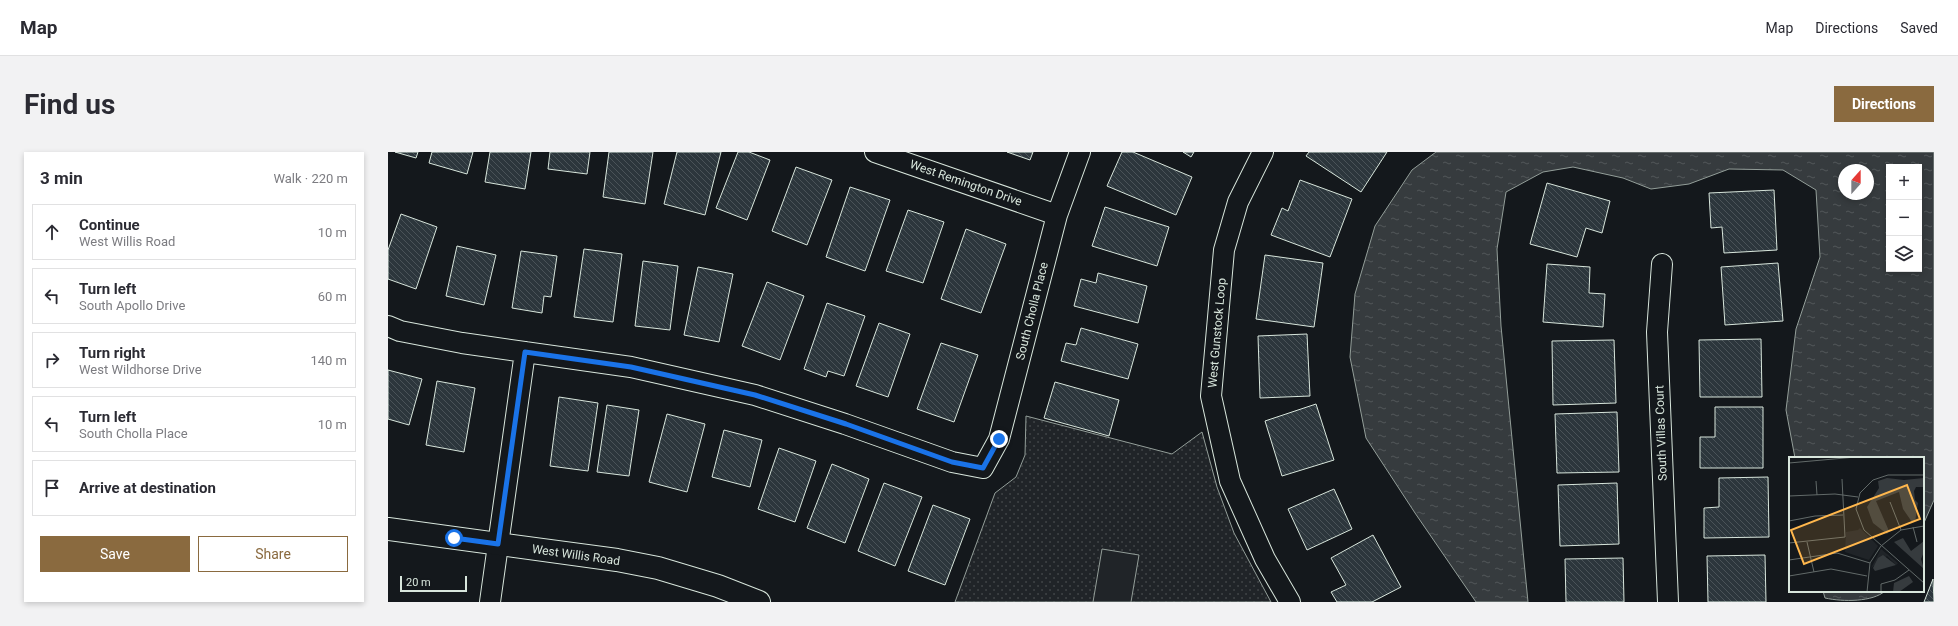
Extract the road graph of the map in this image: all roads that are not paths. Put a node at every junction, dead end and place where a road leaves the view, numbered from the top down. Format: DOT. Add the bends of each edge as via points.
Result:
graph roads {
  1 [pos="874,152"];
  2 [pos="1080,152"];
  3 [pos="1263,152"];
  4 [pos="1057,215"];
  5 [pos="1662,264"];
  6 [pos="388,326"];
  7 [pos="525,352"];
  8 [pos="388,529"];
  9 [pos="498,544"];
  10 [pos="490,602"];
  11 [pos="759,602"];
  12 [pos="1290,602"];
  13 [pos="1668,602"];
  1 -- 4 [label="street, West Remington Drive"];
  2 -- 4 [label="street, South Cholla Place"];
  3 -- 12 [label="street, West Gunstock Loop" via="1238,202 1224,250 1211,396 1230,481 1265,558"];
  4 -- 7 [label="street, South Cholla Place" via="999,439 983,468 952,462 755,395 631,367"];
  5 -- 13 [label="street, South Villas Court" via="1657,332"];
  6 -- 7 [label="street" via="400,331 462,344"];
  7 -- 9 [label="street"];
  8 -- 9 [label="street, West Willis Road"];
  9 -- 10 [label="street"];
  9 -- 11 [label="street, West Willis Road" via="658,568 718,586"];
}
